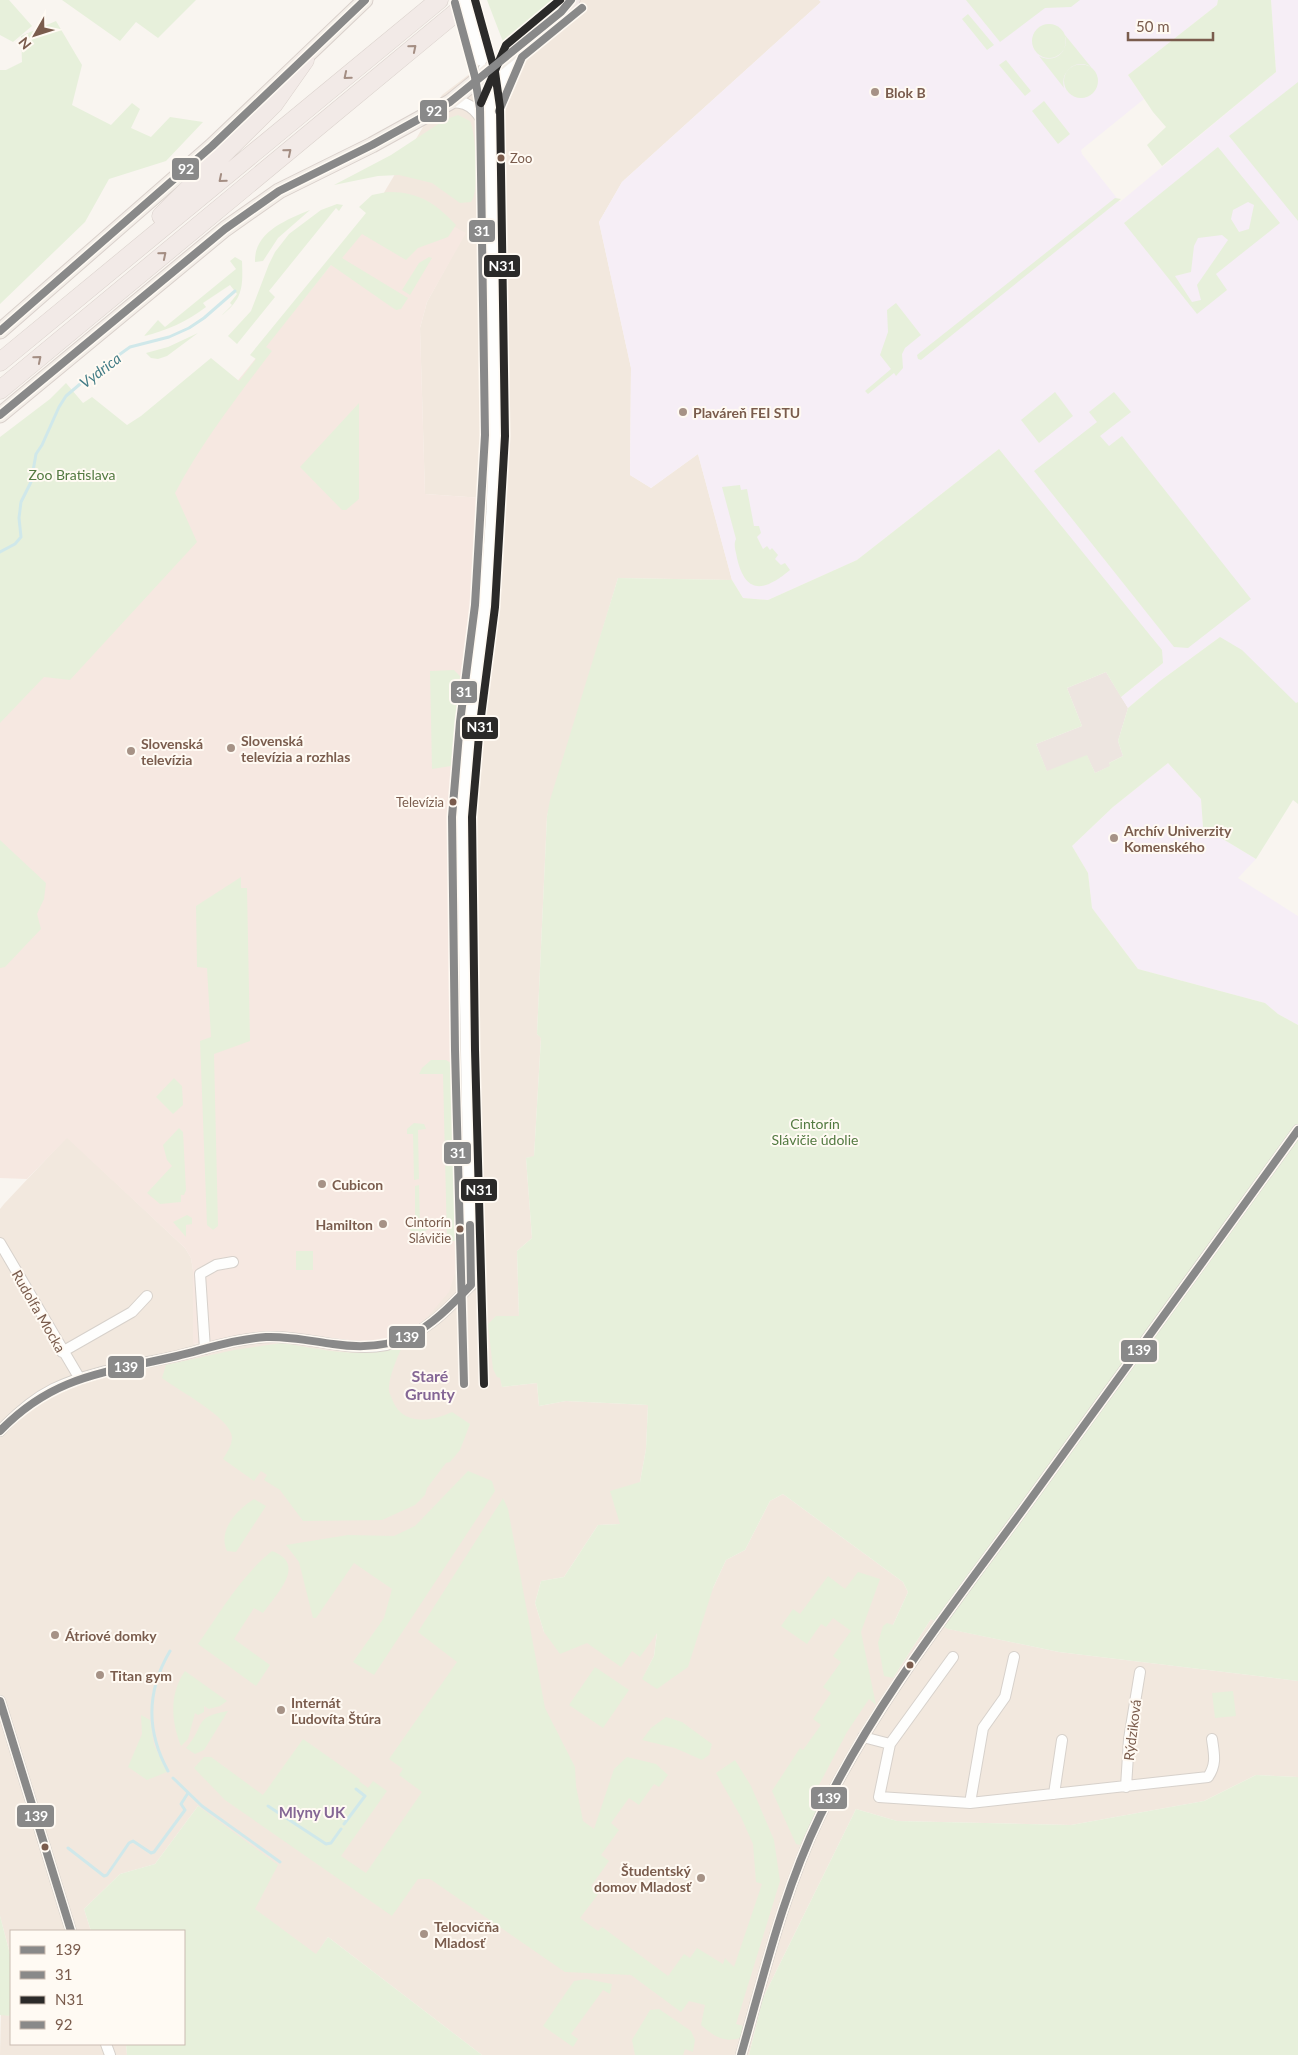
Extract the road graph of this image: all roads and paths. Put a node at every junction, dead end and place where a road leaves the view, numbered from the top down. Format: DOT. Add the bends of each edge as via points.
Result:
graph roads {
  1 [pos="365,0"];
  2 [pos="438,0"];
  3 [pos="465,0"];
  4 [pos="471,0"];
  5 [pos="566,6"];
  6 [pos="514,51"];
  7 [pos="305,60"];
  8 [pos="483,68"];
  9 [pos="450,102"];
  10 [pos="490,107"];
  11 [pos="491,135"];
  12 [pos="81,295"];
  13 [pos="0,331"];
  14 [pos="0,362"];
  15 [pos="0,390"];
  16 [pos="0,415"];
  17 [pos="1298,1130"];
  18 [pos="0,1243"];
  19 [pos="233,1262"];
  20 [pos="471,1284"];
  21 [pos="147,1296"];
  22 [pos="205,1349"];
  23 [pos="62,1352"];
  24 [pos="80,1378"];
  25 [pos="0,1431"];
  26 [pos="954,1657"];
  27 [pos="1014,1658"];
  28 [pos="1140,1672"];
  29 [pos="0,1701"];
  30 [pos="863,1737"];
  31 [pos="1212,1739"];
  32 [pos="1062,1740"];
  33 [pos="890,1744"];
  34 [pos="1126,1787"];
  35 [pos="1054,1794"];
  36 [pos="970,1803"];
  37 [pos="71,1930"];
  38 [pos="742,2055"];
  1 -- 7 [label="main road"];
  2 -- 12 [label="highway, one-way"];
  3 -- 8 [label="street, bridge"];
  15 -- 4 [label="highway, one-way"];
  5 -- 6 [label="main road"];
  6 -- 8 [label="main road"];
  6 -- 10 [label="street"];
  7 -- 12 [label="highway" via="274,104"];
  7 -- 13 [label="main road" via="205,153"];
  8 -- 9 [label="main road"];
  8 -- 10 [label="street"];
  9 -- 11 [label="street" via="460,101 471,106"];
  9 -- 16 [label="main road" via="372,145 279,190 225,229"];
  10 -- 11 [label="street"];
  11 -- 20 [label="street" via="495,425 485,606 462,817"];
  12 -- 14 [label="highway"];
  17 -- 30 [label="street" via="979,1570"];
  18 -- 23 [label="street, Rudolfa Mocka"];
  19 -- 22 [label="street" via="216,1265 200,1274"];
  20 -- 22 [label="street" via="428,1325 413,1335 386,1345 358,1346 275,1337"];
  21 -- 23 [label="street" via="132,1312"];
  22 -- 24 [label="street"];
  23 -- 24 [label="street, Rudolfa Mocka"];
  24 -- 25 [label="street" via="41,1396"];
  26 -- 33 [label="street"];
  27 -- 36 [label="street" via="1005,1697 983,1728"];
  28 -- 34 [label="street, Rýdziková" via="1129,1738"];
  29 -- 37 [label="street"];
  30 -- 33 [label="street"];
  30 -- 38 [label="street" via="819,1818 800,1863"];
  31 -- 34 [label="street" via="1215,1760 1208,1777"];
  32 -- 35 [label="street"];
  33 -- 36 [label="street" via="879,1797"];
  34 -- 35 [label="street"];
  35 -- 36 [label="street"];
}
